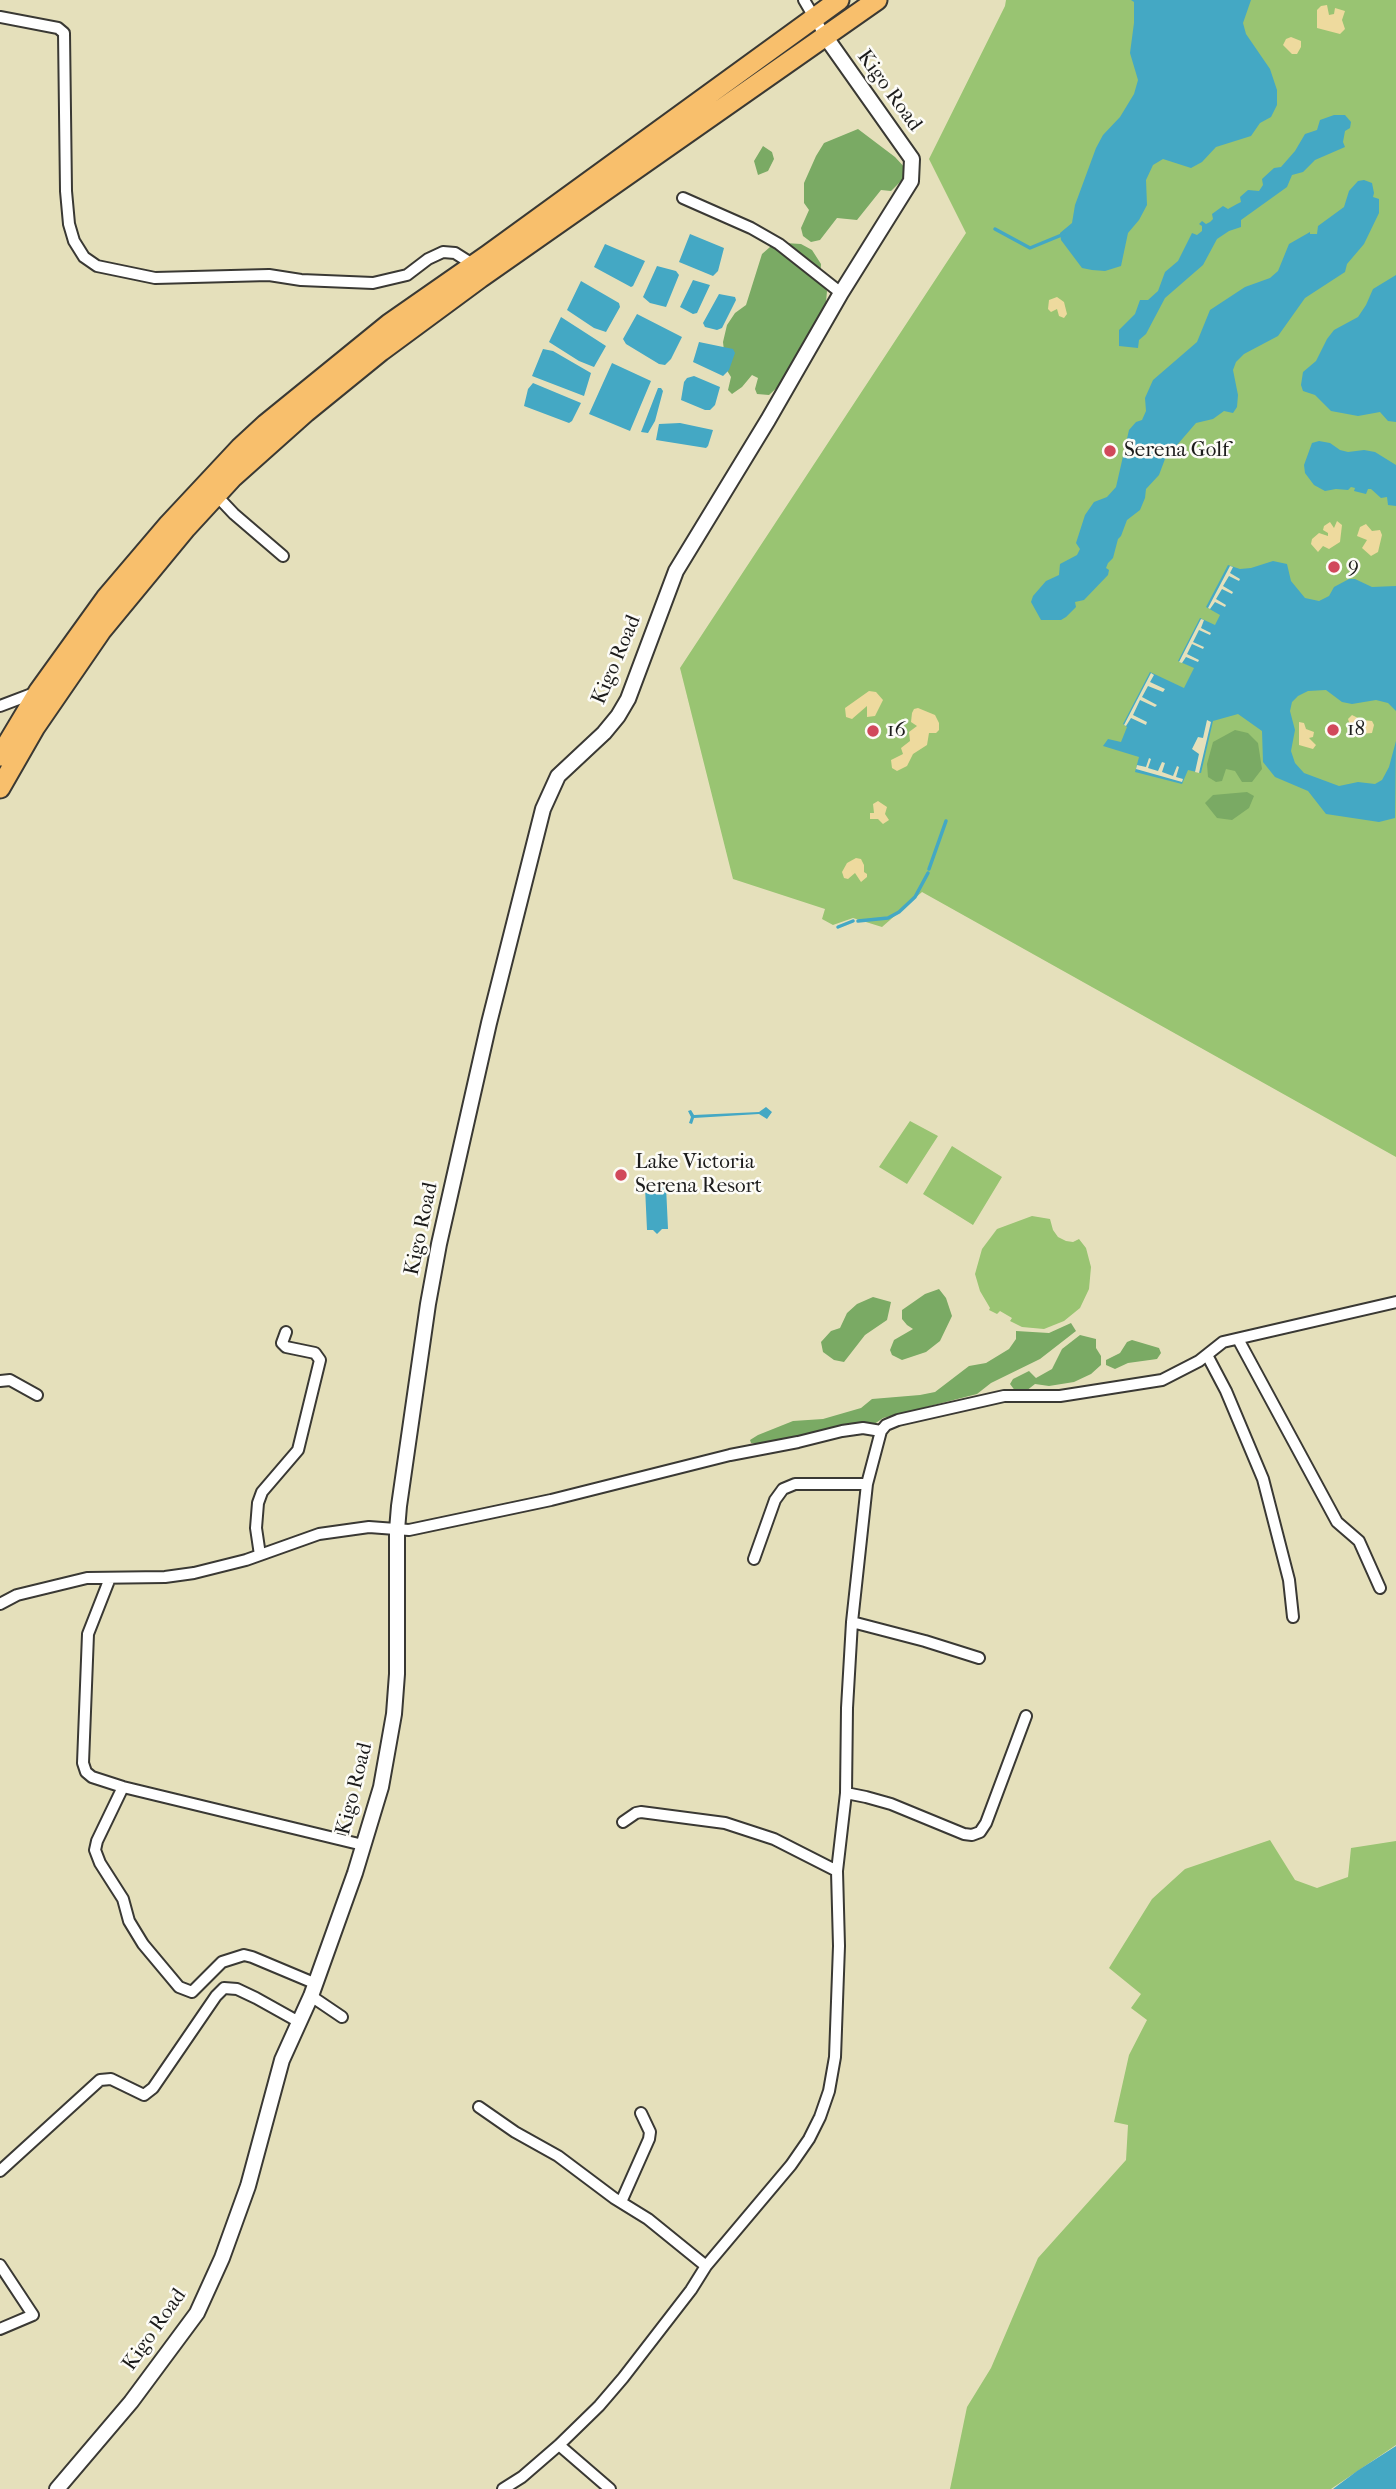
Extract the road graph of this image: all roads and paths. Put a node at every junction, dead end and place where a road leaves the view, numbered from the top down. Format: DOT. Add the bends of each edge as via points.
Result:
graph roads {
  1 [pos="804,0"];
  2 [pos="838,0"];
  3 [pos="877,0"];
  4 [pos="0,17"];
  5 [pos="814,17"];
  6 [pos="825,36"];
  7 [pos="683,198"];
  8 [pos="474,265"];
  9 [pos="841,293"];
  10 [pos="216,495"];
  11 [pos="283,556"];
  12 [pos="39,691"];
  13 [pos="0,706"];
  14 [pos="0,756"];
  15 [pos="0,788"];
  16 [pos="1396,1302"];
  17 [pos="286,1332"];
  18 [pos="1238,1339"];
  19 [pos="1207,1355"];
  20 [pos="0,1381"];
  21 [pos="37,1395"];
  22 [pos="881,1431"];
  23 [pos="867,1484"];
  24 [pos="397,1530"];
  25 [pos="260,1555"];
  26 [pos="754,1559"];
  27 [pos="110,1578"];
  28 [pos="1380,1588"];
  29 [pos="0,1604"];
  30 [pos="1293,1617"];
  31 [pos="852,1622"];
  32 [pos="979,1658"];
  33 [pos="1026,1716"];
  34 [pos="123,1787"];
  35 [pos="846,1794"];
  36 [pos="623,1822"];
  37 [pos="363,1845"];
  38 [pos="837,1871"];
  39 [pos="312,1990"];
  40 [pos="342,2017"];
  41 [pos="299,2022"];
  42 [pos="480,2107"];
  43 [pos="641,2113"];
  44 [pos="0,2171"];
  45 [pos="621,2202"];
  46 [pos="0,2265"];
  47 [pos="706,2266"];
  48 [pos="0,2329"];
  49 [pos="559,2445"];
  50 [pos="57,2489"];
  51 [pos="503,2489"];
  52 [pos="610,2489"];
  1 -- 5 [label="street"];
  2 -- 5 [label="highway"];
  3 -- 6 [label="highway"];
  4 -- 8 [label="street" via="64,33 68,224 85,257 97,266 155,278 269,275 373,282 407,275 443,252 455,253"];
  5 -- 6 [label="street"];
  5 -- 8 [label="highway"];
  6 -- 9 [label="street, Kigo Road" via="912,159 913,172 896,208"];
  6 -- 10 [label="highway" via="381,351"];
  7 -- 9 [label="street" via="779,244"];
  8 -- 12 [label="highway" via="389,324 240,448 127,573"];
  9 -- 24 [label="street, Kigo Road" via="676,571 628,699 604,733 558,776 542,808 439,1244"];
  10 -- 11 [label="street"];
  10 -- 15 [label="highway" via="101,631 35,727"];
  12 -- 13 [label="street"];
  12 -- 14 [label="highway"];
  16 -- 18 [label="street"];
  17 -- 25 [label="street" via="282,1343 286,1347 316,1353 320,1360 298,1450 258,1503"];
  18 -- 19 [label="street" via="1218,1345"];
  18 -- 28 [label="street" via="1337,1522 1359,1541"];
  19 -- 22 [label="street" via="1162,1380 1060,1396 1003,1396 898,1420"];
  19 -- 30 [label="street" via="1263,1479 1289,1580"];
  20 -- 21 [label="street" via="10,1380"];
  22 -- 23 [label="street"];
  22 -- 24 [label="street" via="842,1431 551,1500"];
  23 -- 26 [label="street" via="794,1484 783,1489"];
  23 -- 31 [label="street"];
  24 -- 25 [label="street" via="345,1529"];
  24 -- 37 [label="street, Kigo Road" via="394,1714 381,1787"];
  25 -- 27 [label="street" via="194,1573"];
  27 -- 29 [label="street" via="87,1578 17,1595"];
  27 -- 34 [label="street" via="88,1634 83,1763 92,1776"];
  31 -- 32 [label="street"];
  31 -- 35 [label="street"];
  33 -- 35 [label="street" via="980,1832 964,1834 891,1804"];
  34 -- 37 [label="street"];
  34 -- 39 [label="street" via="95,1850 143,1944 179,1987 192,1992 222,1962 244,1955"];
  35 -- 38 [label="street"];
  36 -- 38 [label="street" via="641,1812 725,1823 774,1839"];
  37 -- 39 [label="street, Kigo Road"];
  38 -- 47 [label="street" via="835,2057 824,2104 791,2165"];
  39 -- 40 [label="street"];
  39 -- 41 [label="street, Kigo Road"];
  41 -- 44 [label="street" via="237,1989 224,1988 153,2088 144,2095 111,2079 100,2080"];
  41 -- 50 [label="street, Kigo Road" via="275,2082 248,2186 197,2312 131,2402"];
  42 -- 45 [label="street"];
  43 -- 45 [label="street" via="649,2138"];
  45 -- 47 [label="street"];
  46 -- 48 [label="street" via="33,2315"];
  47 -- 49 [label="street" via="623,2378"];
  49 -- 51 [label="street"];
  49 -- 52 [label="street"];
}
